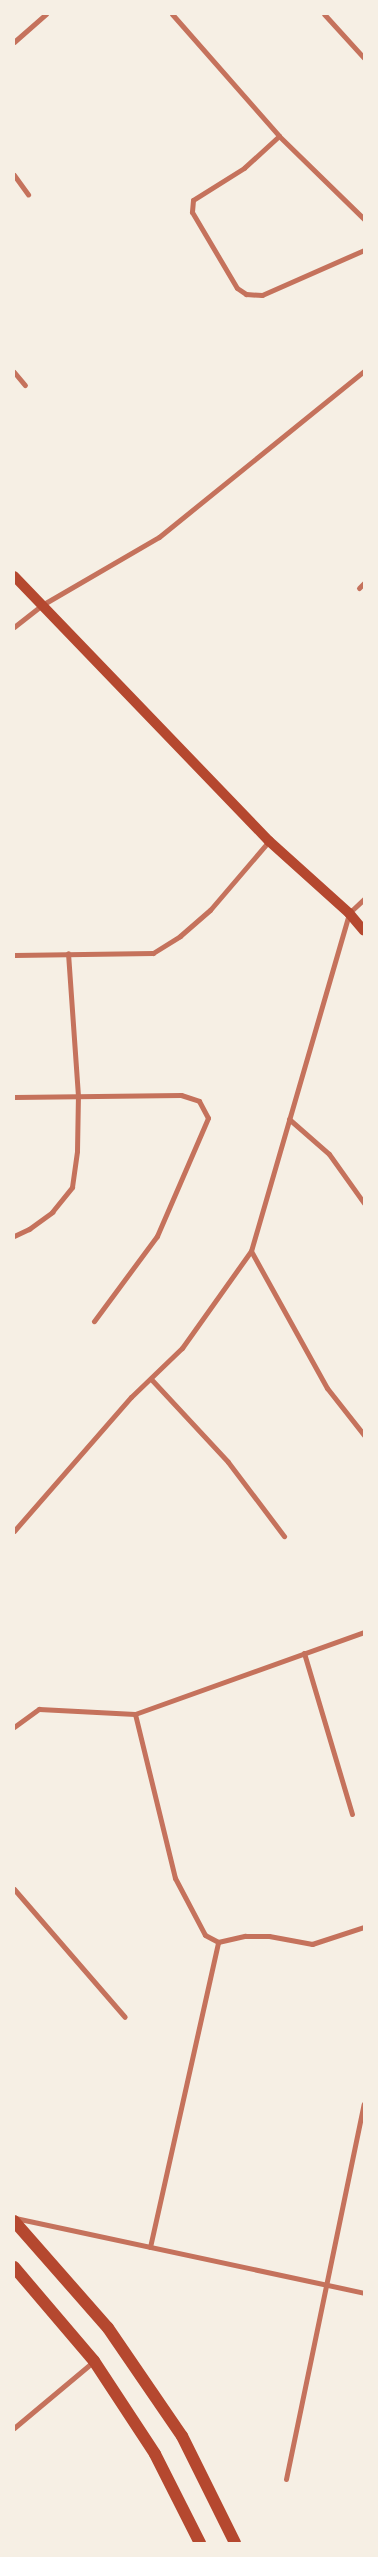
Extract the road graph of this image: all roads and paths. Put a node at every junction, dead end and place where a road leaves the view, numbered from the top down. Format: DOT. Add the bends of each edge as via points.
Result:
graph roads {
  1 [pos="46,14"];
  2 [pos="172,14"];
  3 [pos="324,14"];
  4 [pos="14,42"];
  5 [pos="364,58"];
  6 [pos="280,136"];
  7 [pos="14,175"];
  8 [pos="28,194"];
  9 [pos="364,219"];
  10 [pos="364,250"];
  11 [pos="364,371"];
  12 [pos="14,372"];
  13 [pos="25,385"];
  14 [pos="14,576"];
  15 [pos="364,584"];
  16 [pos="359,588"];
  17 [pos="42,606"];
  18 [pos="14,626"];
  19 [pos="269,841"];
  20 [pos="364,899"];
  21 [pos="349,913"];
  22 [pos="364,931"];
  23 [pos="68,953"];
  24 [pos="14,955"];
  25 [pos="78,1096"];
  26 [pos="14,1098"];
  27 [pos="288,1119"];
  28 [pos="364,1203"];
  29 [pos="14,1236"];
  30 [pos="251,1251"];
  31 [pos="94,1321"];
  32 [pos="151,1378"];
  33 [pos="364,1435"];
  34 [pos="14,1531"];
  35 [pos="284,1536"];
  36 [pos="364,1632"];
  37 [pos="304,1653"];
  38 [pos="135,1714"];
  39 [pos="14,1727"];
  40 [pos="352,1814"];
  41 [pos="14,1889"];
  42 [pos="364,1927"];
  43 [pos="218,1942"];
  44 [pos="125,2018"];
  45 [pos="364,2104"];
  46 [pos="14,2219"];
  47 [pos="150,2247"];
  48 [pos="14,2267"];
  49 [pos="327,2286"];
  50 [pos="364,2293"];
  51 [pos="94,2361"];
  52 [pos="14,2428"];
  53 [pos="286,2479"];
  54 [pos="200,2543"];
  55 [pos="235,2543"];
  1 -- 4 [label="street"];
  2 -- 6 [label="street"];
  3 -- 5 [label="street"];
  6 -- 9 [label="street"];
  6 -- 10 [label="street" via="244,168 194,200 192,212 238,288 246,294 262,295"];
  7 -- 8 [label="street"];
  11 -- 17 [label="street" via="159,537"];
  12 -- 13 [label="street"];
  14 -- 17 [label="main road"];
  15 -- 16 [label="street"];
  17 -- 18 [label="street"];
  17 -- 19 [label="main road"];
  19 -- 21 [label="main road"];
  19 -- 23 [label="street" via="210,910 180,936 153,953"];
  20 -- 21 [label="street"];
  21 -- 22 [label="main road"];
  21 -- 27 [label="street"];
  23 -- 24 [label="street"];
  23 -- 25 [label="street"];
  25 -- 26 [label="street"];
  25 -- 29 [label="street" via="77,1151 72,1187 52,1212"];
  25 -- 31 [label="street" via="180,1095 199,1101 208,1118 157,1236"];
  27 -- 28 [label="street" via="329,1154"];
  27 -- 30 [label="street"];
  30 -- 32 [label="street" via="182,1348"];
  30 -- 33 [label="street" via="326,1388"];
  32 -- 34 [label="street"];
  32 -- 35 [label="street" via="228,1462"];
  36 -- 37 [label="street"];
  37 -- 38 [label="street"];
  37 -- 40 [label="street"];
  38 -- 39 [label="street" via="39,1709"];
  38 -- 43 [label="street" via="175,1878 205,1935"];
  41 -- 44 [label="street"];
  42 -- 43 [label="street" via="312,1944 269,1936 245,1936"];
  43 -- 47 [label="street"];
  45 -- 49 [label="street"];
  46 -- 47 [label="street"];
  46 -- 55 [label="main road" via="113,2336 182,2436"];
  47 -- 49 [label="street"];
  48 -- 51 [label="main road"];
  49 -- 50 [label="street"];
  49 -- 53 [label="street"];
  51 -- 52 [label="street"];
  51 -- 54 [label="main road" via="155,2454"];
}
